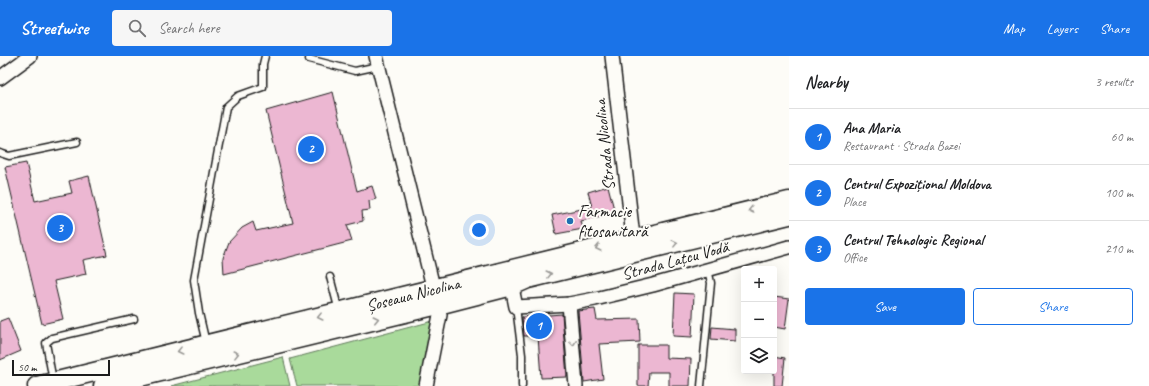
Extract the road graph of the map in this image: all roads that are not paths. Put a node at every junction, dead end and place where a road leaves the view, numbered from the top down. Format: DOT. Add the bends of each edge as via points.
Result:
graph roads {
  1 [pos="30,56"];
  2 [pos="265,56"];
  3 [pos="612,56"];
  4 [pos="309,60"];
  5 [pos="377,61"];
  6 [pos="0,78"];
  7 [pos="77,142"];
  8 [pos="0,153"];
  9 [pos="789,201"];
  10 [pos="789,215"];
  11 [pos="635,246"];
  12 [pos="789,247"];
  13 [pos="708,269"];
  14 [pos="330,277"];
  15 [pos="510,278"];
  16 [pos="435,296"];
  17 [pos="569,304"];
  18 [pos="516,307"];
  19 [pos="134,319"];
  20 [pos="341,319"];
  21 [pos="209,352"];
  22 [pos="48,385"];
  23 [pos="103,386"];
  24 [pos="426,386"];
  25 [pos="522,386"];
  26 [pos="576,386"];
  27 [pos="701,386"];
  1 -- 6 [label="street"];
  2 -- 21 [label="lane" via="263,87 238,96 226,106 194,280"];
  3 -- 11 [label="street, Strada Nicolina"];
  4 -- 5 [label="lane" via="355,71"];
  5 -- 16 [label="street"];
  7 -- 8 [label="lane" via="9,156"];
  9 -- 11 [label="main road, Șoseaua Nicolina, one-way"];
  11 -- 10 [label="main road, Șoseaua Nicolina, one-way"];
  11 -- 15 [label="main road, Șoseaua Nicolina"];
  12 -- 13 [label="street, Strada Lațcu Vodă"];
  13 -- 17 [label="street, Strada Lațcu Vodă" via="653,286"];
  13 -- 27 [label="lane" via="711,282"];
  14 -- 20 [label="lane"];
  15 -- 16 [label="main road, Șoseaua Nicolina"];
  15 -- 18 [label="street"];
  16 -- 20 [label="main road, Șoseaua Nicolina"];
  16 -- 24 [label="street" via="440,315"];
  17 -- 18 [label="street, Strada Lațcu Vodă"];
  17 -- 26 [label="street, one-way"];
  18 -- 25 [label="lane" via="522,356"];
  19 -- 22 [label="lane" via="52,338 46,343"];
  20 -- 21 [label="main road, Șoseaua Nicolina"];
  21 -- 22 [label="main road, Șoseaua Nicolina, one-way"];
  21 -- 23 [label="main road, Șoseaua Nicolina"];
}
